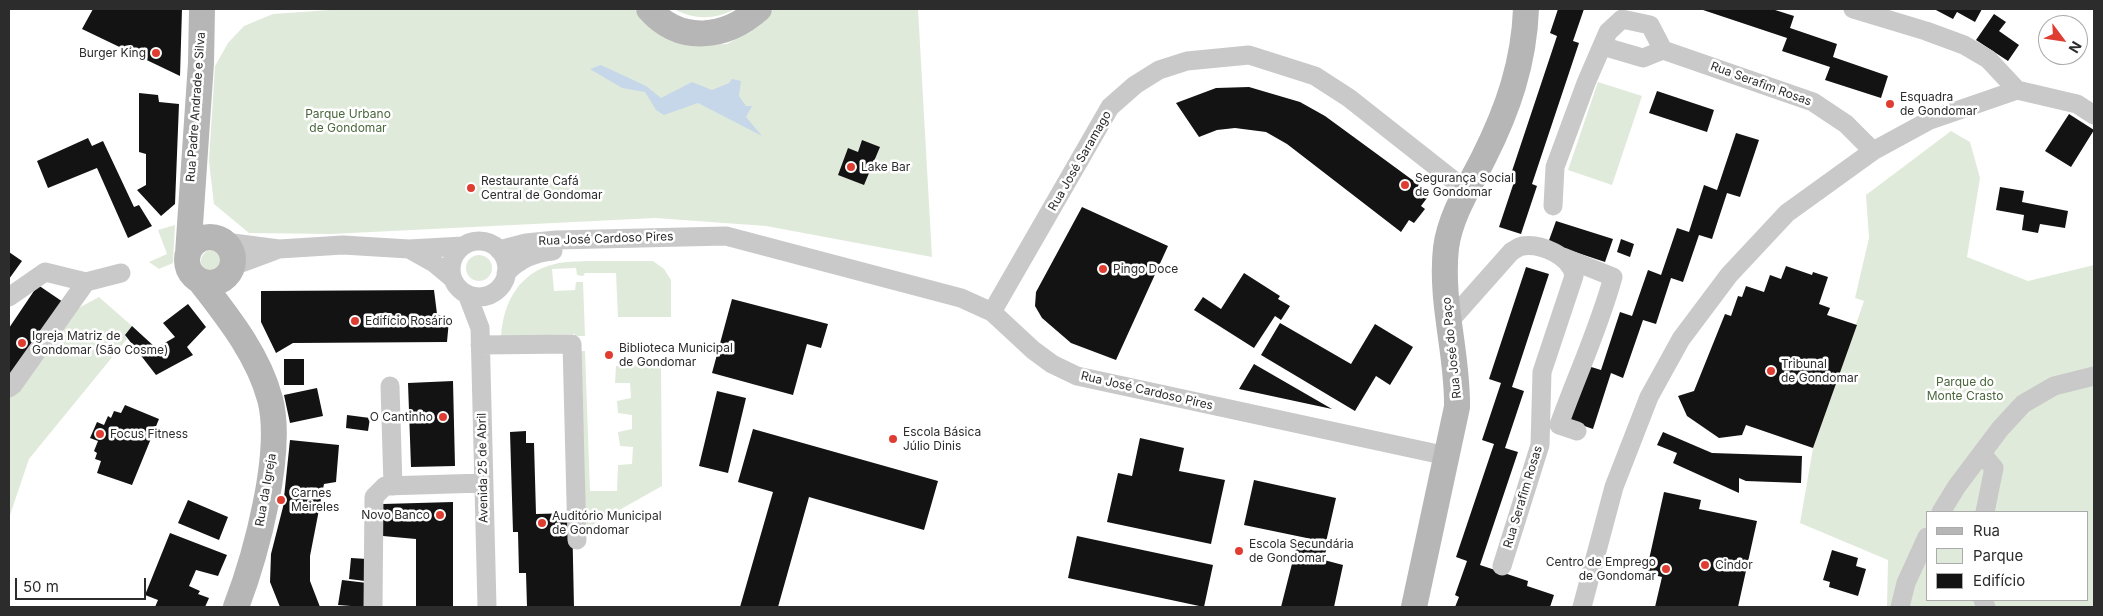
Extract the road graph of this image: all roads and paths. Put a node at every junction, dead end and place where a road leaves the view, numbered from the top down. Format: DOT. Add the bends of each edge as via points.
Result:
graph roads {
  1 [pos="202,9"];
  2 [pos="649,9"];
  3 [pos="759,9"];
  4 [pos="1526,9"];
  5 [pos="1853,9"];
  6 [pos="1602,46"];
  7 [pos="1663,50"];
  8 [pos="2017,90"];
  9 [pos="2094,115"];
  10 [pos="1873,152"];
  11 [pos="1467,190"];
  12 [pos="190,205"];
  13 [pos="1553,206"];
  14 [pos="714,241"];
  15 [pos="463,246"];
  16 [pos="280,249"];
  17 [pos="409,249"];
  18 [pos="499,250"];
  19 [pos="188,254"];
  20 [pos="227,255"];
  21 [pos="1563,257"];
  22 [pos="120,273"];
  23 [pos="506,273"];
  24 [pos="452,278"];
  25 [pos="200,281"];
  26 [pos="86,282"];
  27 [pos="494,292"];
  28 [pos="467,294"];
  29 [pos="9,297"];
  30 [pos="992,312"];
  31 [pos="1448,323"];
  32 [pos="234,325"];
  33 [pos="480,336"];
  34 [pos="2094,376"];
  35 [pos="390,386"];
  36 [pos="9,388"];
  37 [pos="1576,431"];
  38 [pos="1982,454"];
  39 [pos="1447,456"];
  40 [pos="484,483"];
  41 [pos="393,486"];
  42 [pos="1942,511"];
  43 [pos="1985,511"];
  44 [pos="1926,539"];
  45 [pos="577,540"];
  46 [pos="1502,566"];
  47 [pos="249,573"];
  48 [pos="236,607"];
  49 [pos="250,607"];
  50 [pos="373,607"];
  51 [pos="487,607"];
  52 [pos="1414,607"];
  53 [pos="1582,607"];
  54 [pos="1900,607"];
  1 -- 12 [label="main road, Rua Padre Andrade e Silva"];
  2 -- 3 [label="main road" via="656,17 676,28 699,34 744,22"];
  4 -- 11 [label="main road, Rua José do Paço" via="1519,70 1485,155"];
  5 -- 8 [label="street" via="1964,45 1988,60"];
  6 -- 7 [label="street" via="1643,58"];
  6 -- 7 [label="street" via="1608,32 1622,19 1650,25"];
  6 -- 13 [label="street" via="1555,167"];
  7 -- 10 [label="street, Rua Serafim Rosas" via="1813,102 1846,124"];
  8 -- 9 [label="street" via="2077,104"];
  8 -- 10 [label="street" via="1930,120"];
  10 -- 53 [label="street" via="1788,213 1729,275 1681,339 1649,397 1614,487"];
  11 -- 30 [label="street, Rua José Saramago" via="1349,98 1315,76 1249,55 1187,61 1159,70 1110,107"];
  11 -- 31 [label="main road, Rua José do Paço" via="1446,247"];
  12 -- 19 [label="main road, Rua Padre Andrade e Silva"];
  12 -- 20 [label="main road"];
  14 -- 18 [label="street, Rua José Cardoso Pires" via="556,240"];
  14 -- 23 [label="street, Rua José Cardoso Pires" via="542,252 518,262"];
  14 -- 30 [label="street, Rua José Cardoso Pires" via="784,252 961,298"];
  15 -- 17 [label="street"];
  15 -- 18 [label="street" via="478,241"];
  15 -- 24 [label="street" via="452,260"];
  16 -- 17 [label="street" via="343,246"];
  16 -- 20 [label="street"];
  16 -- 20 [label="street"];
  17 -- 24 [label="street"];
  18 -- 23 [label="street" via="504,257"];
  19 -- 20 [label="main road" via="191,247 204,238"];
  19 -- 25 [label="main road" via="191,273"];
  20 -- 25 [label="main road" via="226,278 214,283"];
  20 -- 32 [label="main road, Rua da Igreja"];
  21 -- 31 [label="street" via="1536,247 1521,246 1511,252"];
  21 -- 37 [label="street" via="1613,277 1603,315 1559,425"];
  21 -- 46 [label="street, Rua Serafim Rosas" via="1573,268 1574,276 1542,372 1540,445"];
  22 -- 26 [label="street"];
  23 -- 27 [label="street" via="504,281"];
  24 -- 28 [label="street"];
  25 -- 32 [label="main road, Rua da Igreja"];
  26 -- 29 [label="street" via="45,272"];
  26 -- 36 [label="street"];
  27 -- 28 [label="street" via="476,297"];
  27 -- 33 [label="street, Avenida 25 de Abril"];
  28 -- 33 [label="street, Avenida 25 de Abril"];
  30 -- 39 [label="street, Rua José Cardoso Pires" via="1033,350 1077,376"];
  31 -- 39 [label="main road, Rua José do Paço" via="1458,387 1455,422"];
  32 -- 47 [label="main road, Rua da Igreja" via="264,383 273,421 271,468"];
  33 -- 40 [label="street, Avenida 25 de Abril"];
  33 -- 45 [label="street" via="572,344"];
  34 -- 38 [label="street" via="2054,386 2023,404"];
  35 -- 41 [label="street"];
  38 -- 42 [label="street"];
  38 -- 43 [label="street" via="1994,468"];
  39 -- 52 [label="main road, Rua José do Paço"];
  40 -- 41 [label="street"];
  40 -- 51 [label="street, Avenida 25 de Abril"];
  41 -- 50 [label="street" via="385,486 374,497"];
  44 -- 54 [label="street" via="1906,583"];
  47 -- 48 [label="main road, Rua da Igreja"];
  47 -- 49 [label="main road, Rua da Igreja"];
}
